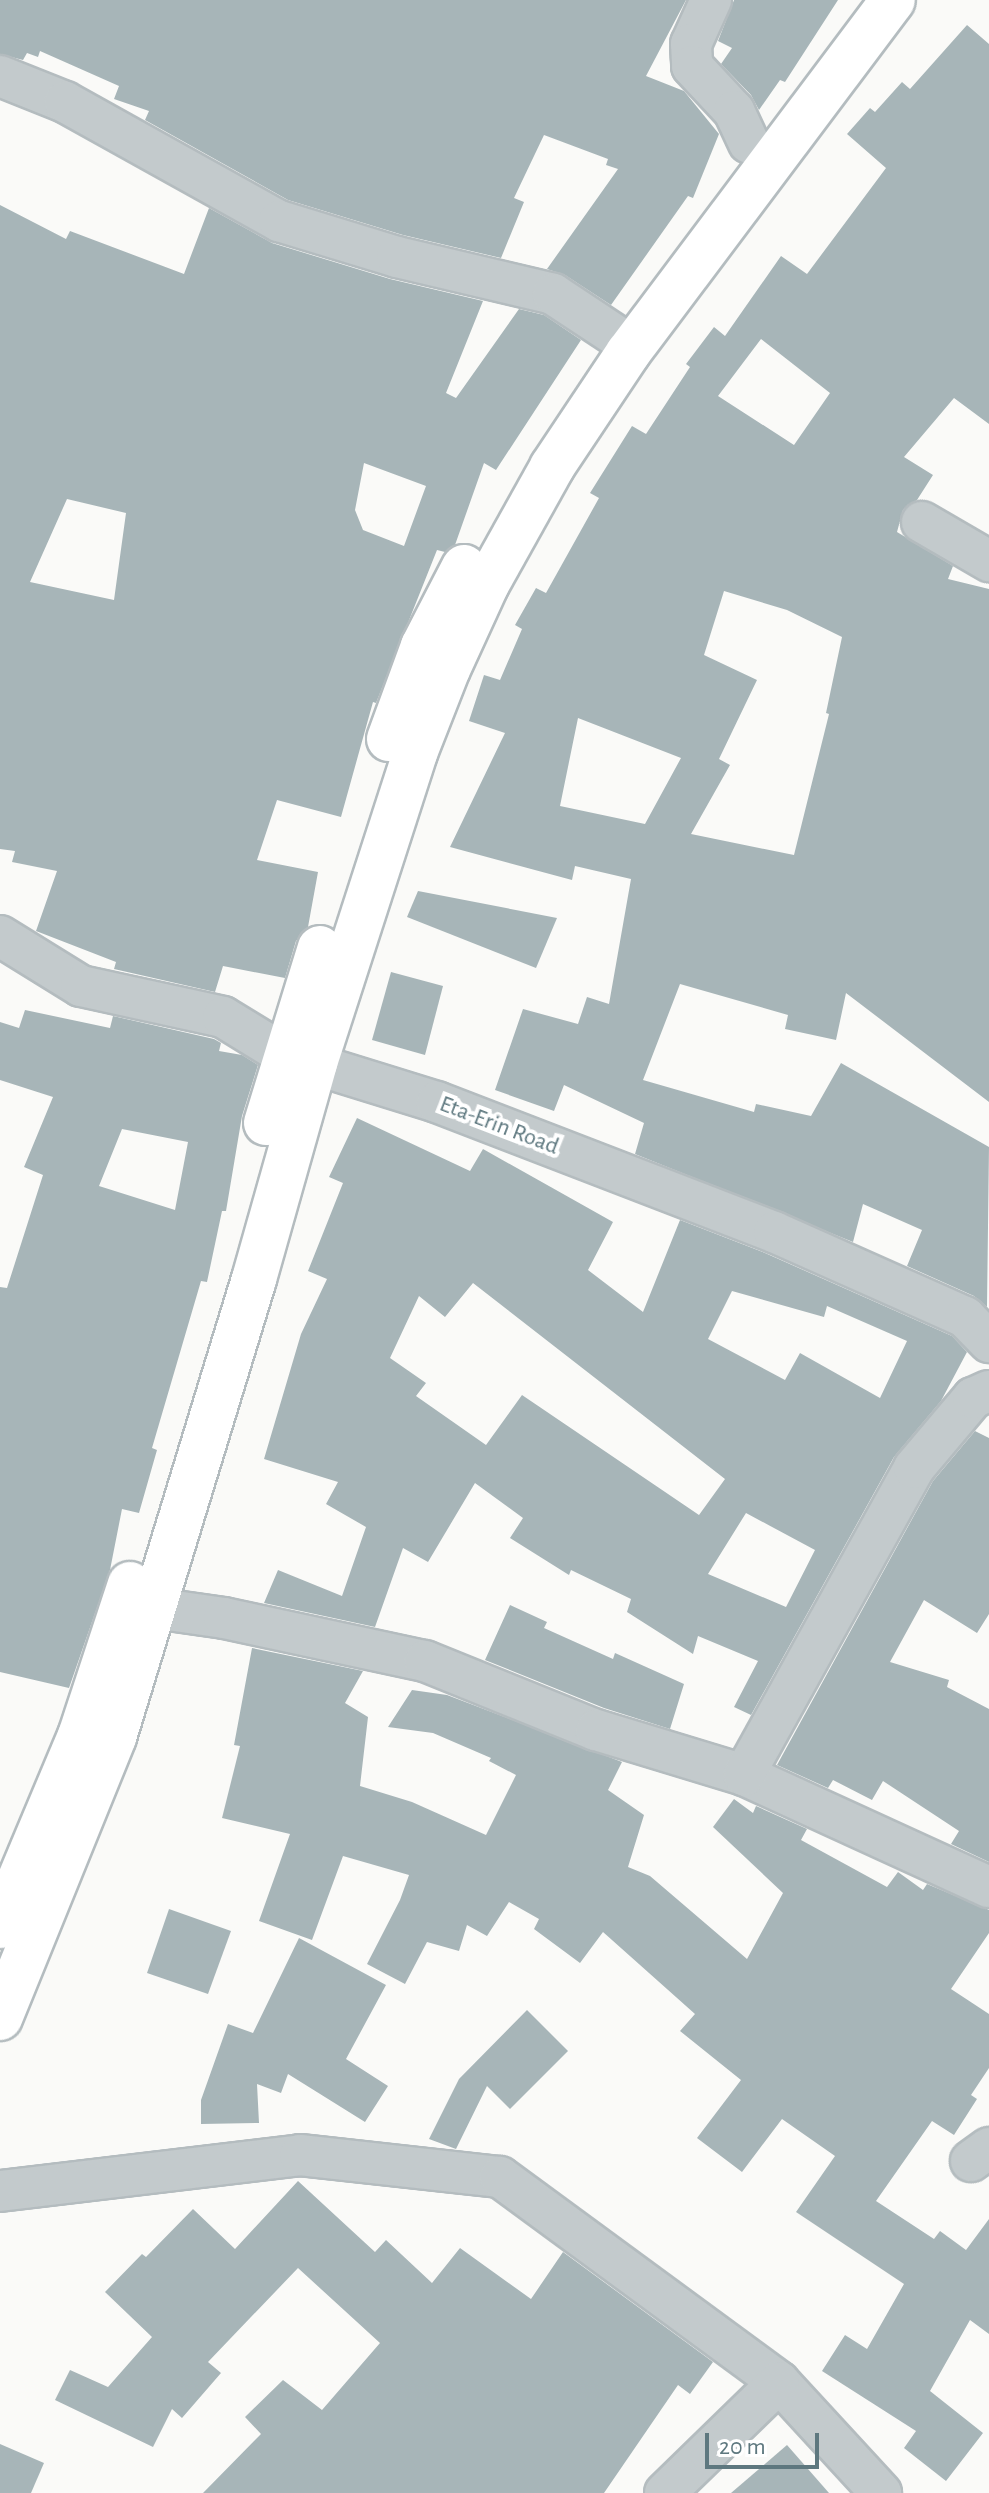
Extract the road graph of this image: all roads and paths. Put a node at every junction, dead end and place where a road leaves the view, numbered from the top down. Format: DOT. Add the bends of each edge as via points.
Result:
graph roads {
  1 [pos="711,0"];
  2 [pos="856,0"];
  3 [pos="893,0"];
  4 [pos="0,76"];
  5 [pos="749,143"];
  6 [pos="615,335"];
  7 [pos="922,522"];
  8 [pos="989,561"];
  9 [pos="0,936"];
  10 [pos="300,1059"];
  11 [pos="989,1342"];
  12 [pos="989,1391"];
  13 [pos="154,1608"];
  14 [pos="744,1775"];
  15 [pos="989,1887"];
  16 [pos="0,1926"];
  17 [pos="0,2018"];
  18 [pos="0,2191"];
  19 [pos="779,2382"];
  20 [pos="665,2493"];
  21 [pos="881,2493"];
  1 -- 5 [label="street" via="691,44 692,66 734,111"];
  2 -- 5 [label="main road"];
  3 -- 10 [label="main road" via="628,353 552,467 487,584 415,753"];
  4 -- 6 [label="street" via="65,102 279,221 397,257 553,294"];
  5 -- 6 [label="main road"];
  6 -- 10 [label="main road" via="557,408 500,498 423,646"];
  7 -- 8 [label="street"];
  9 -- 10 [label="street, Eta-Erin Road" via="81,986 223,1017"];
  10 -- 11 [label="street, Eta-Erin Road" via="437,1102 774,1232 965,1317"];
  10 -- 13 [label="main road"];
  10 -- 16 [label="main road" via="220,1289 80,1736"];
  12 -- 14 [label="street" via="973,1398 914,1468"];
  13 -- 14 [label="street" via="425,1661 596,1730"];
  13 -- 17 [label="main road" via="114,1737"];
  14 -- 15 [label="street"];
  18 -- 19 [label="street" via="300,2155 500,2177"];
  19 -- 20 [label="street"];
  19 -- 21 [label="street"];
}
